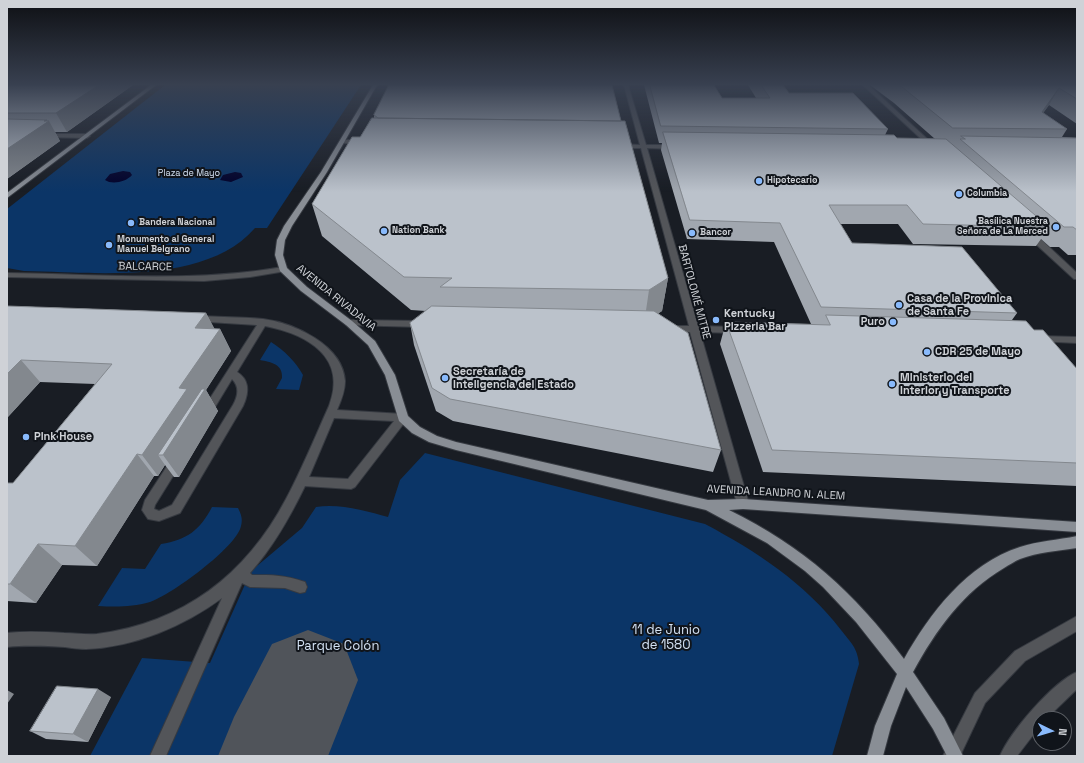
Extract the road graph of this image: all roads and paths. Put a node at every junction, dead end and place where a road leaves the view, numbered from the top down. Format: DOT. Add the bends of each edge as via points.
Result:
graph roads {
  1 [pos="107,121"];
  2 [pos="354,121"];
  3 [pos="635,121"];
  4 [pos="904,121"];
  5 [pos="38,136"];
  6 [pos="87,136"];
  7 [pos="342,142"];
  8 [pos="374,142"];
  9 [pos="611,146"];
  10 [pos="642,146"];
  11 [pos="682,147"];
  12 [pos="929,150"];
  13 [pos="7,196"];
  14 [pos="1024,230"];
  15 [pos="283,270"];
  16 [pos="7,276"];
  17 [pos="1077,277"];
  18 [pos="189,319"];
  19 [pos="263,322"];
  20 [pos="350,323"];
  21 [pos="429,324"];
  22 [pos="661,329"];
  23 [pos="693,329"];
  24 [pos="748,331"];
  25 [pos="1030,339"];
  26 [pos="1077,340"];
  27 [pos="231,373"];
  28 [pos="330,414"];
  29 [pos="403,418"];
  30 [pos="200,422"];
  31 [pos="182,452"];
  32 [pos="302,482"];
  33 [pos="743,504"];
  34 [pos="708,505"];
  35 [pos="1077,527"];
  36 [pos="1077,542"];
  37 [pos="240,574"];
  38 [pos="300,587"];
  39 [pos="1077,623"];
  40 [pos="7,640"];
  41 [pos="904,671"];
  42 [pos="1077,680"];
  43 [pos="953,754"];
  44 [pos="158,756"];
  45 [pos="875,756"];
  46 [pos="1008,756"];
  1 -- 6 [label="main road"];
  2 -- 7 [label="main road, AVENIDA RIVADAVIA"];
  3 -- 10 [label="street, BARTOLOMÉ MITRE"];
  4 -- 12 [label="street" via="937,150"];
  5 -- 6 [label="street"];
  6 -- 13 [label="main road"];
  7 -- 8 [label="street"];
  7 -- 15 [label="main road, AVENIDA RIVADAVIA" via="281,240 279,255"];
  9 -- 10 [label="street"];
  10 -- 11 [label="street"];
  10 -- 23 [label="street, BARTOLOMÉ MITRE"];
  14 -- 17 [label="street"];
  15 -- 16 [label="street, BALCARCE" via="204,279"];
  15 -- 20 [label="main road, AVENIDA RIVADAVIA"];
  18 -- 19 [label="street"];
  19 -- 27 [label="street"];
  19 -- 28 [label="street" via="296,331 327,352 340,375 340,386"];
  20 -- 21 [label="street"];
  20 -- 29 [label="main road, AVENIDA RIVADAVIA" via="372,343 380,355 390,375"];
  22 -- 23 [label="street"];
  23 -- 24 [label="street"];
  23 -- 33 [label="street, BARTOLOMÉ MITRE"];
  25 -- 26 [label="street"];
  27 -- 30 [label="street"];
  27 -- 31 [label="street" via="242,381 244,388 238,406 176,509 163,515 152,514 148,510 149,504"];
  28 -- 29 [label="street"];
  28 -- 32 [label="street"];
  29 -- 32 [label="street" via="351,484"];
  29 -- 34 [label="main road, AVENIDA LEANDRO N. ALEM" via="416,430 433,439 456,446"];
  32 -- 37 [label="street" via="272,536"];
  33 -- 34 [label="main road, AVENIDA LEANDRO N. ALEM"];
  33 -- 35 [label="main road, AVENIDA LEANDRO N. ALEM"];
  34 -- 41 [label="main road" via="769,538 820,576 852,608"];
  36 -- 41 [label="main road" via="1016,554 990,568 957,595"];
  37 -- 38 [label="street" via="250,581 285,582"];
  37 -- 40 [label="street" via="205,603 142,632 86,642 16,638"];
  37 -- 44 [label="street"];
  39 -- 43 [label="street" via="1020,656 980,698"];
  41 -- 43 [label="main road" via="936,718"];
  41 -- 45 [label="main road" via="883,725"];
  42 -- 46 [label="street" via="1065,689 1017,741"];
}
